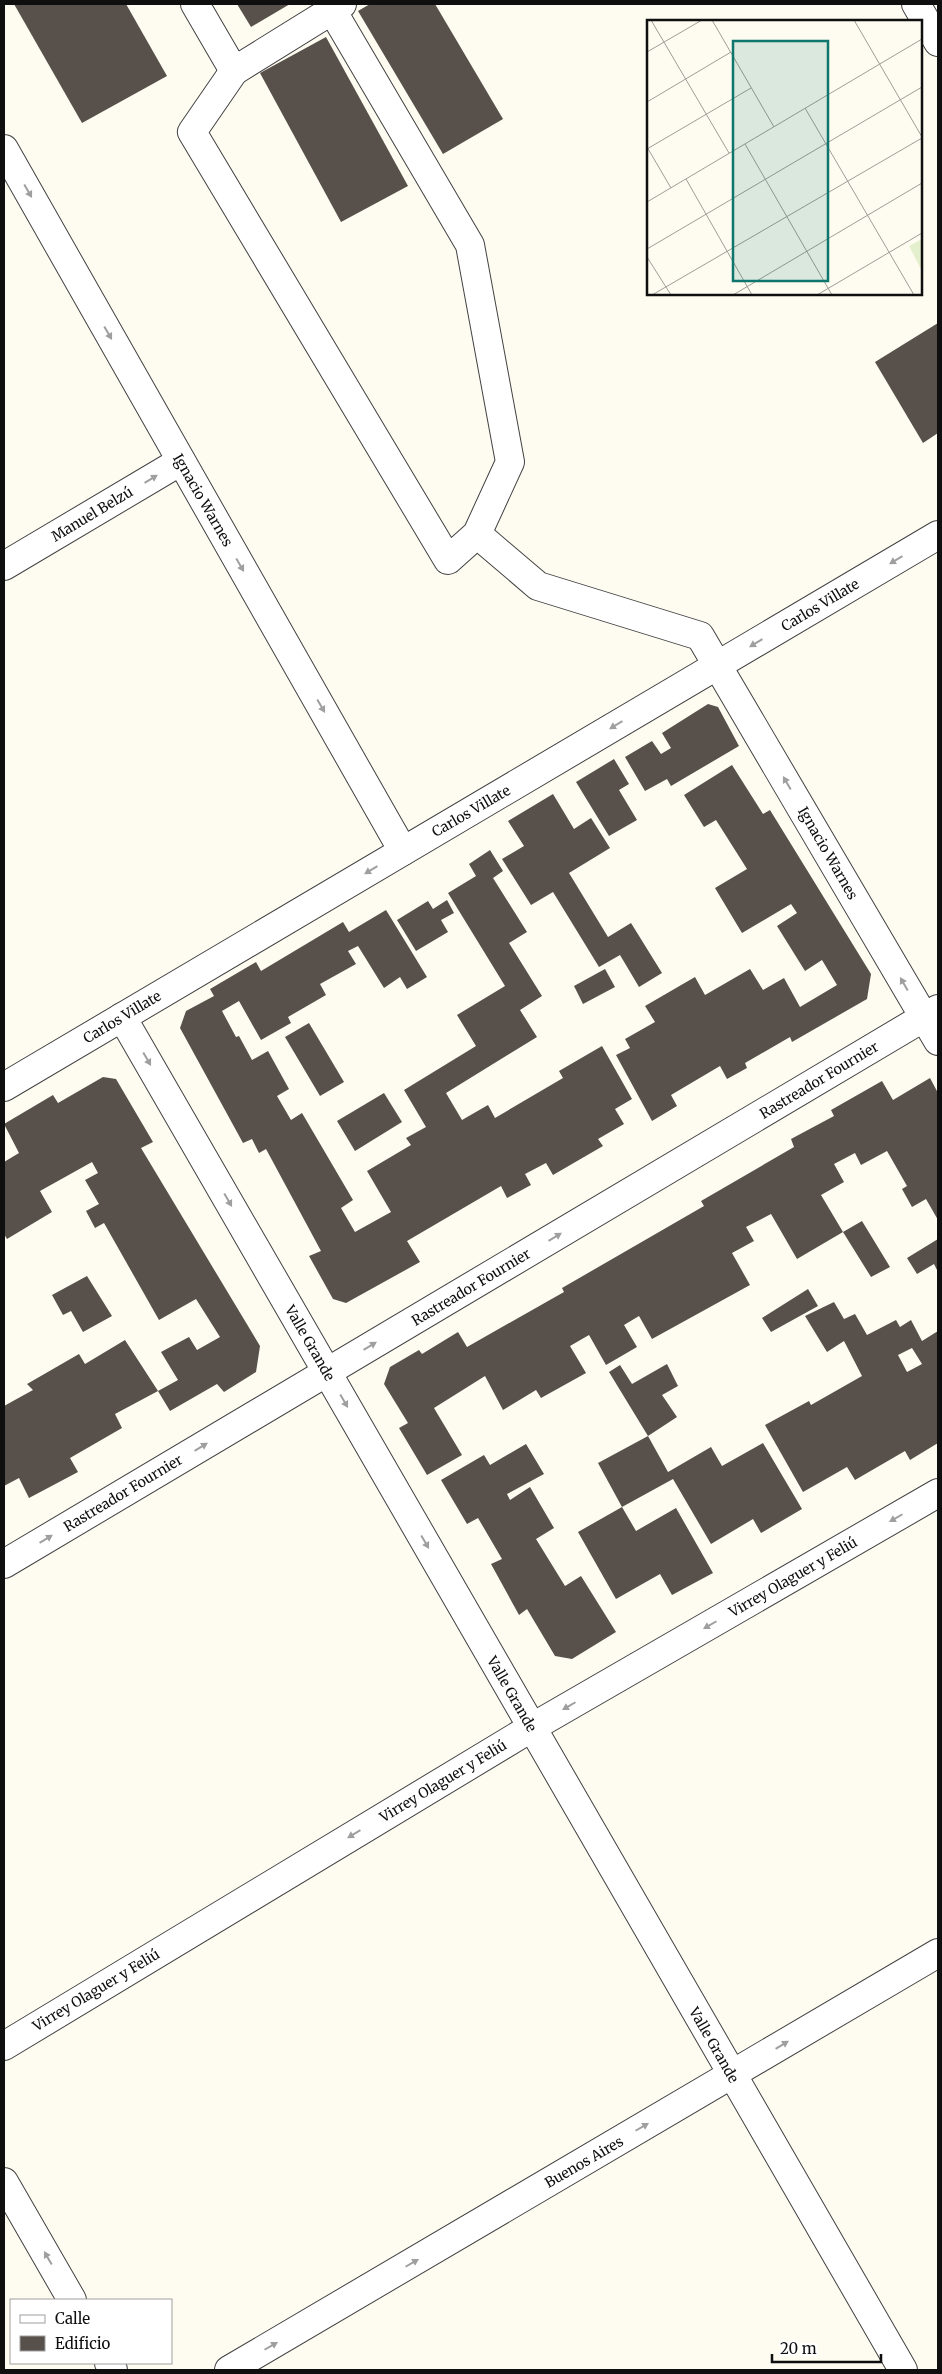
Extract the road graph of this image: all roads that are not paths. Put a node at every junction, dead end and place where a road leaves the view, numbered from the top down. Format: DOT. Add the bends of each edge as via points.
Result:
graph roads {
  1 [pos="195,4"];
  2 [pos="916,4"];
  3 [pos="337,7"];
  4 [pos="938,42"];
  5 [pos="234,71"];
  6 [pos="4,149"];
  7 [pos="181,461"];
  8 [pos="477,534"];
  9 [pos="938,536"];
  10 [pos="4,566"];
  11 [pos="718,665"];
  12 [pos="403,851"];
  13 [pos="931,1013"];
  14 [pos="122,1017"];
  15 [pos="938,1041"];
  16 [pos="4,1087"];
  17 [pos="327,1372"];
  18 [pos="938,1493"];
  19 [pos="4,1564"];
  20 [pos="531,1728"];
  21 [pos="938,1953"];
  22 [pos="4,2046"];
  23 [pos="731,2075"];
  24 [pos="4,2182"];
  25 [pos="71,2299"];
  26 [pos="230,2370"];
  27 [pos="903,2370"];
  1 -- 5 [label="street"];
  2 -- 4 [label="street"];
  3 -- 5 [label="street"];
  3 -- 8 [label="street" via="470,245 510,462"];
  5 -- 8 [label="street" via="192,132 448,560"];
  6 -- 7 [label="street, Ignacio Warnes, one-way"];
  10 -- 7 [label="street, Manuel Belzú, one-way"];
  7 -- 12 [label="street, Ignacio Warnes, one-way"];
  8 -- 11 [label="street, Ignacio Warnes" via="538,586 700,636"];
  9 -- 11 [label="street, Carlos Villate, one-way"];
  11 -- 12 [label="street, Carlos Villate, one-way"];
  13 -- 11 [label="street, Ignacio Warnes, one-way"];
  12 -- 14 [label="street, Carlos Villate, one-way"];
  13 -- 15 [label="street, Ignacio Warnes"];
  17 -- 13 [label="street, Rastreador Fournier, one-way"];
  14 -- 16 [label="street, Carlos Villate"];
  14 -- 17 [label="street, Valle Grande, one-way"];
  19 -- 17 [label="street, Rastreador Fournier, one-way"];
  17 -- 20 [label="street, Valle Grande, one-way"];
  18 -- 20 [label="street, Virrey Olaguer y Feliú, one-way"];
  20 -- 22 [label="street, Virrey Olaguer y Feliú, one-way"];
  20 -- 23 [label="street, Valle Grande"];
  23 -- 21 [label="street, Buenos Aires, one-way"];
  26 -- 23 [label="street, Buenos Aires, one-way"];
  23 -- 27 [label="street, Valle Grande"];
  25 -- 24 [label="street, one-way"];
}
